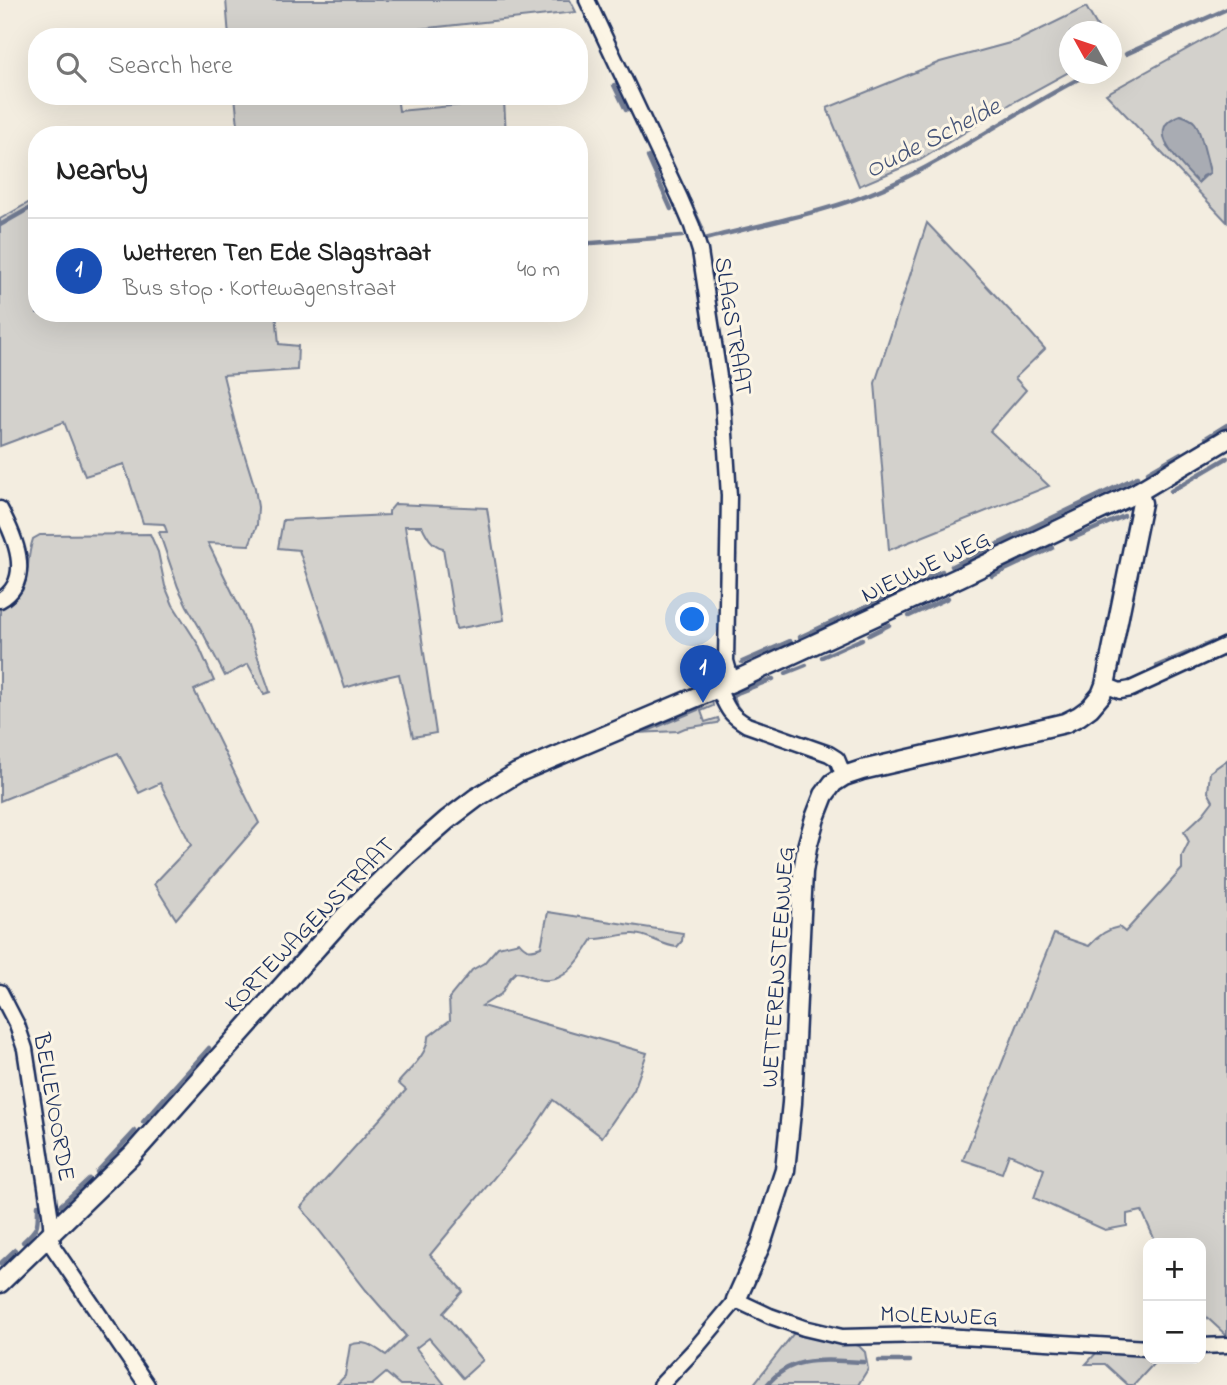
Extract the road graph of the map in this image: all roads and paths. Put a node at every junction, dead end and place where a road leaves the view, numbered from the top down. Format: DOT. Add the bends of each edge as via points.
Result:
graph roads {
  1 [pos="587,0"];
  2 [pos="1227,439"];
  3 [pos="1138,492"];
  4 [pos="0,509"];
  5 [pos="0,600"];
  6 [pos="1227,645"];
  7 [pos="725,685"];
  8 [pos="1105,685"];
  9 [pos="844,776"];
  10 [pos="0,992"];
  11 [pos="52,1234"];
  12 [pos="0,1283"];
  13 [pos="736,1300"];
  14 [pos="1227,1345"];
  15 [pos="1206,1346"];
  16 [pos="1143,1348"];
  17 [pos="147,1385"];
  18 [pos="661,1385"];
  1 -- 7 [label="street, SLAGSTRAAT" via="680,198 700,251 723,402 729,496"];
  2 -- 3 [label="street"];
  3 -- 7 [label="street, NIEUWE WEG"];
  3 -- 8 [label="street" via="1142,503"];
  4 -- 5 [label="street" via="19,555 17,578"];
  6 -- 8 [label="street" via="1131,688 1120,691"];
  7 -- 9 [label="street" via="728,710 739,720 829,754"];
  7 -- 11 [label="street, KORTEWAGENSTRAAT" via="517,772 447,820 337,924 141,1145"];
  8 -- 9 [label="street" via="1090,708 1065,723"];
  9 -- 13 [label="street, WETTERENSTEENWEG" via="833,783 819,805 803,872 785,1170 761,1244"];
  10 -- 11 [label="street, BELLEVOORDE" via="25,1049"];
  11 -- 12 [label="street, KORTEWAGENSTRAAT"];
  11 -- 17 [label="street, BELLEVOORDE" via="53,1247"];
  13 -- 16 [label="street, MOLENWEG" via="770,1316 842,1338 926,1335"];
  13 -- 18 [label="street, WETTERENSTEENWEG"];
  14 -- 15 [label="street"];
}
